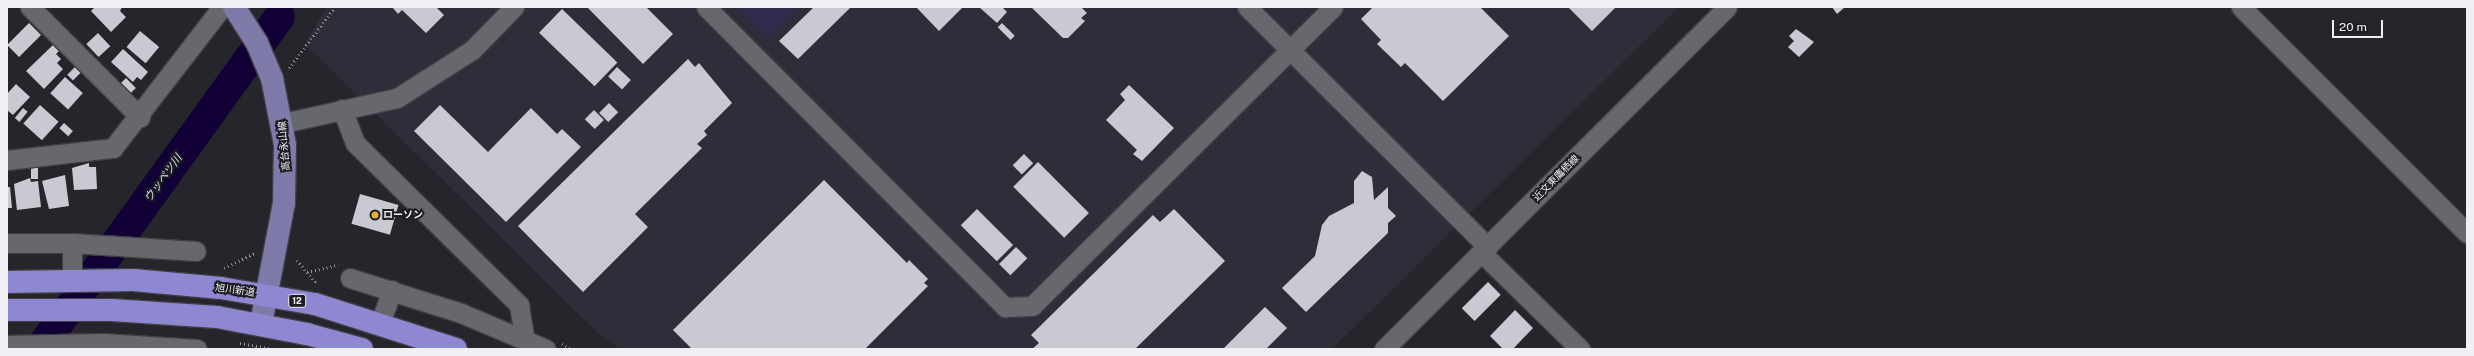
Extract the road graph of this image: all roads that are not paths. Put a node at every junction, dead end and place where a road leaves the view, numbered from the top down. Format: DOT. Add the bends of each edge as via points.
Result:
graph roads {
  1 [pos="30,7"];
  2 [pos="222,7"];
  3 [pos="514,7"];
  4 [pos="706,7"];
  5 [pos="1247,7"];
  6 [pos="1333,7"];
  7 [pos="1727,7"];
  8 [pos="2242,7"];
  9 [pos="238,13"];
  10 [pos="1289,51"];
  11 [pos="342,109"];
  12 [pos="140,117"];
  13 [pos="283,123"];
  14 [pos="11,155"];
  15 [pos="2467,233"];
  16 [pos="7,243"];
  17 [pos="1485,250"];
  18 [pos="196,251"];
  19 [pos="71,261"];
  20 [pos="350,278"];
  21 [pos="7,282"];
  22 [pos="392,290"];
  23 [pos="267,295"];
  24 [pos="7,310"];
  25 [pos="380,323"];
  26 [pos="261,324"];
  27 [pos="524,338"];
  28 [pos="9,344"];
  29 [pos="97,345"];
  30 [pos="197,349"];
  31 [pos="362,349"];
  32 [pos="456,349"];
  33 [pos="546,349"];
  34 [pos="1384,349"];
  35 [pos="1580,349"];
  1 -- 12 [label="street"];
  2 -- 12 [label="street"];
  3 -- 11 [label="street" via="472,50 397,98"];
  4 -- 10 [label="street" via="1004,307 1032,306"];
  5 -- 10 [label="street"];
  6 -- 10 [label="street"];
  7 -- 17 [label="street, 近文東鷹栖線"];
  8 -- 15 [label="street"];
  9 -- 13 [label="main road, 高台永山線" via="279,71"];
  10 -- 17 [label="street"];
  11 -- 13 [label="street"];
  11 -- 27 [label="street" via="355,143 519,305"];
  12 -- 14 [label="street" via="114,148"];
  13 -- 23 [label="main road, 高台永山線" via="286,184"];
  16 -- 19 [label="street"];
  17 -- 34 [label="street, 近文東鷹栖線"];
  17 -- 35 [label="street"];
  18 -- 19 [label="street" via="160,247"];
  19 -- 21 [label="highway, 旭川新道 / 12"];
  19 -- 23 [label="highway, 旭川新道 / 12" via="133,280"];
  20 -- 22 [label="street"];
  22 -- 25 [label="street"];
  22 -- 27 [label="street"];
  23 -- 25 [label="highway, 旭川新道 / 12"];
  23 -- 26 [label="main road, 高台永山線"];
  24 -- 26 [label="highway" via="112,310"];
  25 -- 32 [label="highway, 旭川新道 / 12"];
  26 -- 31 [label="highway"];
  27 -- 33 [label="street"];
  28 -- 29 [label="street"];
  29 -- 30 [label="street"];
}
